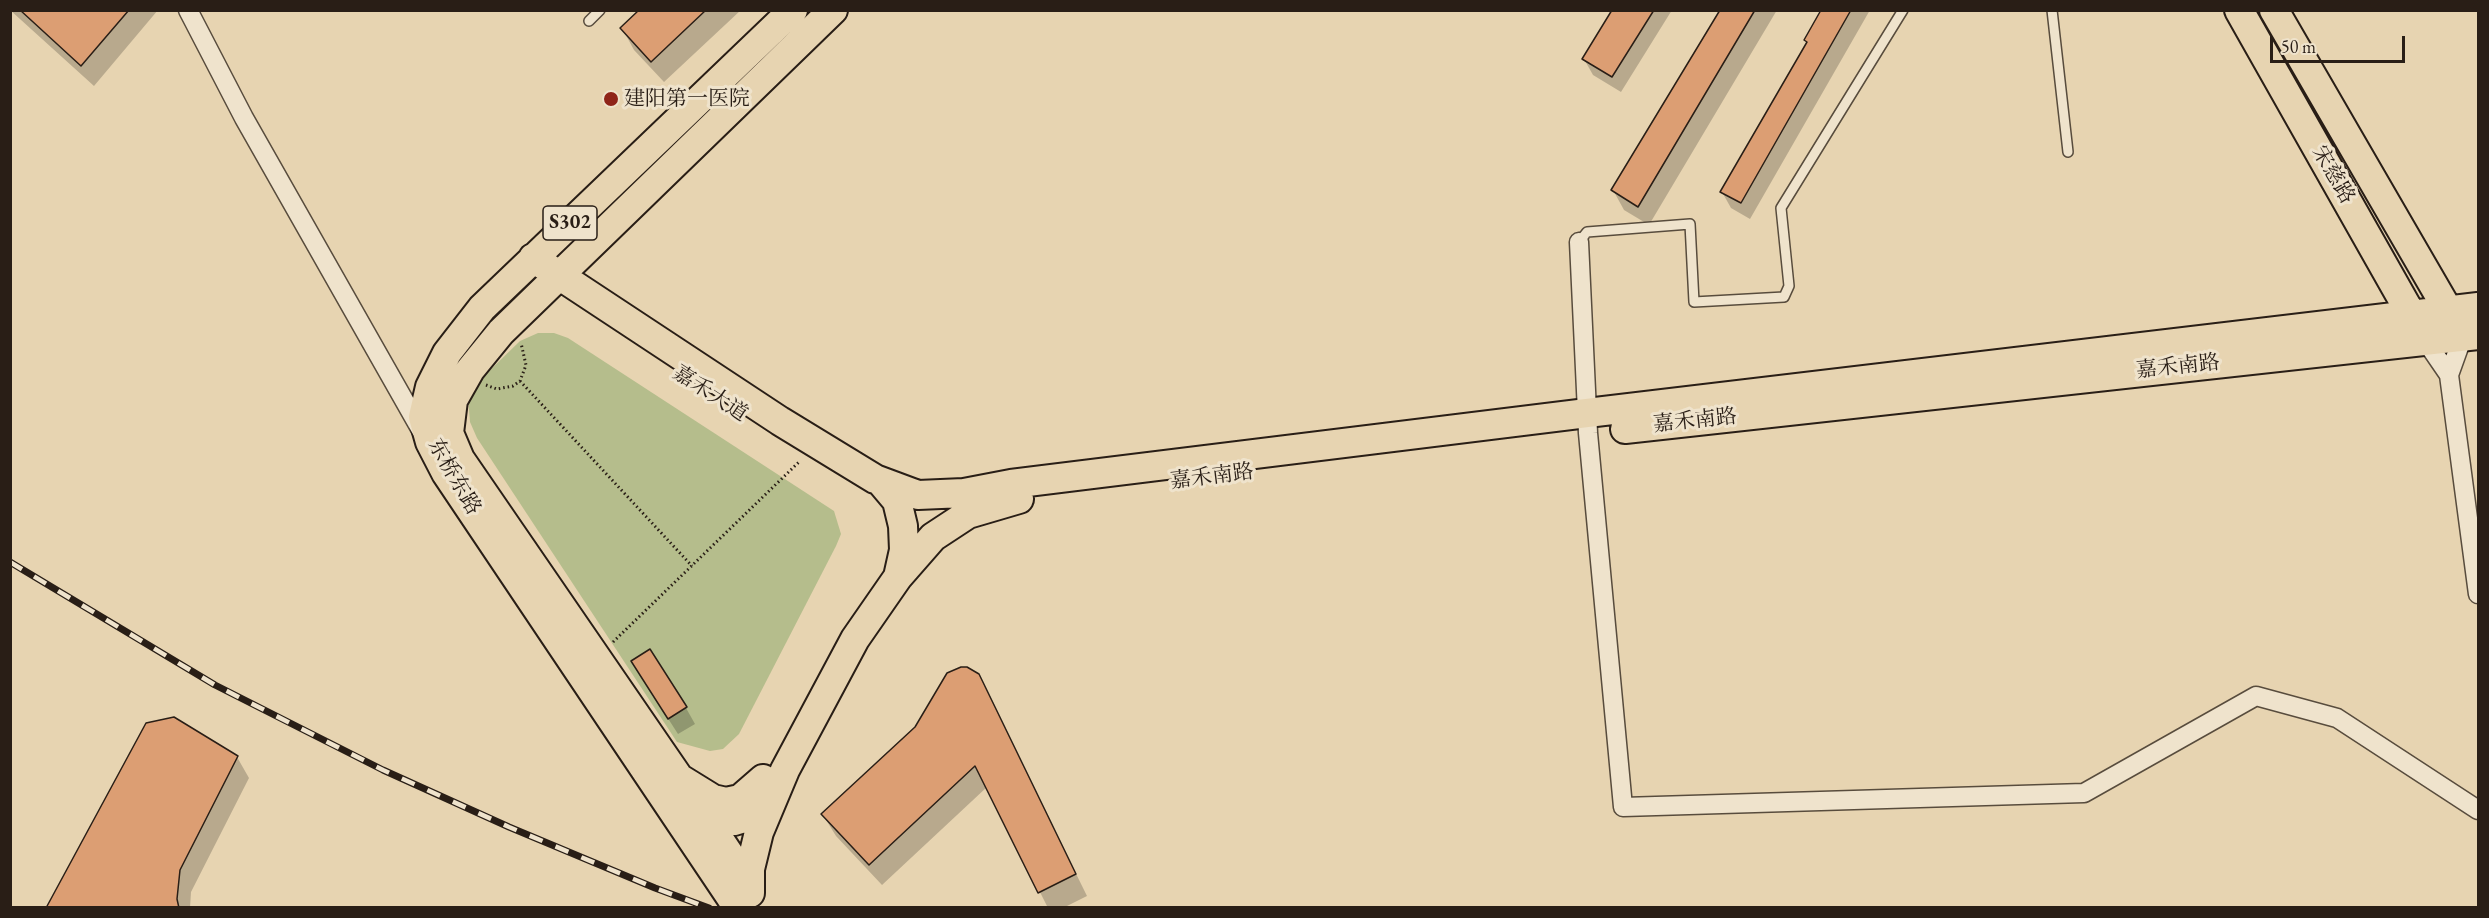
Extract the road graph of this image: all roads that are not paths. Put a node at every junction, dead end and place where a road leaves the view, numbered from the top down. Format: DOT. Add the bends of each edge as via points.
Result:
graph roads {
  1 [pos="188,10"];
  2 [pos="600,10"];
  3 [pos="793,10"];
  4 [pos="833,10"];
  5 [pos="1903,10"];
  6 [pos="2052,10"];
  7 [pos="2239,10"];
  8 [pos="2274,10"];
  9 [pos="589,21"];
  10 [pos="2068,152"];
  11 [pos="1579,242"];
  12 [pos="527,264"];
  13 [pos="551,281"];
  14 [pos="2478,307"];
  15 [pos="2448,310"];
  16 [pos="2419,328"];
  17 [pos="2471,335"];
  18 [pos="2450,375"];
  19 [pos="1587,423"];
  20 [pos="446,473"];
  21 [pos="876,489"];
  22 [pos="1006,494"];
  23 [pos="907,503"];
  24 [pos="966,504"];
  25 [pos="904,541"];
  26 [pos="888,574"];
  27 [pos="2478,594"];
  28 [pos="670,785"];
  29 [pos="770,785"];
  30 [pos="2478,810"];
  31 [pos="703,814"];
  32 [pos="747,817"];
  33 [pos="733,860"];
  34 [pos="746,903"];
  1 -- 20 [label="street" via="244,118"];
  2 -- 9 [label="lane"];
  3 -- 12 [label="main road, 东桥东路 / S302"];
  4 -- 13 [label="main road, 东桥东路 / S302"];
  5 -- 11 [label="lane" via="1781,208 1789,286 1784,297 1695,302 1690,224 1587,232"];
  6 -- 10 [label="lane"];
  7 -- 16 [label="main road, 宋慈路"];
  8 -- 15 [label="main road, 宋慈路"];
  11 -- 19 [label="street"];
  12 -- 13 [label="main road, 嘉禾大道"];
  12 -- 20 [label="main road, 东桥东路 / S302" via="482,308 447,352 429,387 423,417 430,442"];
  13 -- 21 [label="main road, 嘉禾大道" via="780,422"];
  13 -- 21 [label="main road, 嘉禾大道" via="805,456"];
  13 -- 28 [label="main road, 东桥东路 / S302" via="470,370 453,400 449,433 460,459 597,658"];
  14 -- 15 [label="main road"];
  15 -- 16 [label="main road"];
  15 -- 17 [label="main road, 宋慈路"];
  16 -- 17 [label="main road"];
  16 -- 18 [label="street"];
  16 -- 19 [label="main road, 嘉禾南路"];
  17 -- 18 [label="street"];
  18 -- 27 [label="street"];
  19 -- 22 [label="main road, 嘉禾南路" via="1011,500"];
  19 -- 30 [label="street" via="1623,807 2084,792 2256,696 2337,718"];
  20 -- 28 [label="main road, 东桥东路"];
  21 -- 23 [label="main road, 嘉禾大道"];
  21 -- 26 [label="main road" via="887,529"];
  22 -- 23 [label="main road" via="951,510"];
  22 -- 24 [label="main road, 嘉禾南路"];
  23 -- 24 [label="main road"];
  23 -- 25 [label="main road"];
  24 -- 25 [label="main road" via="942,505"];
  24 -- 26 [label="main road"];
  25 -- 26 [label="main road"];
  26 -- 29 [label="main road" via="859,601 781,743"];
  28 -- 29 [label="main road" via="726,802"];
  28 -- 31 [label="main road"];
  28 -- 34 [label="main road, 东桥东路"];
  29 -- 32 [label="main road"];
  29 -- 34 [label="main road"];
  31 -- 32 [label="main road" via="734,821"];
  31 -- 33 [label="main road"];
  32 -- 33 [label="main road"];
  33 -- 34 [label="main road" via="731,882"];
}
